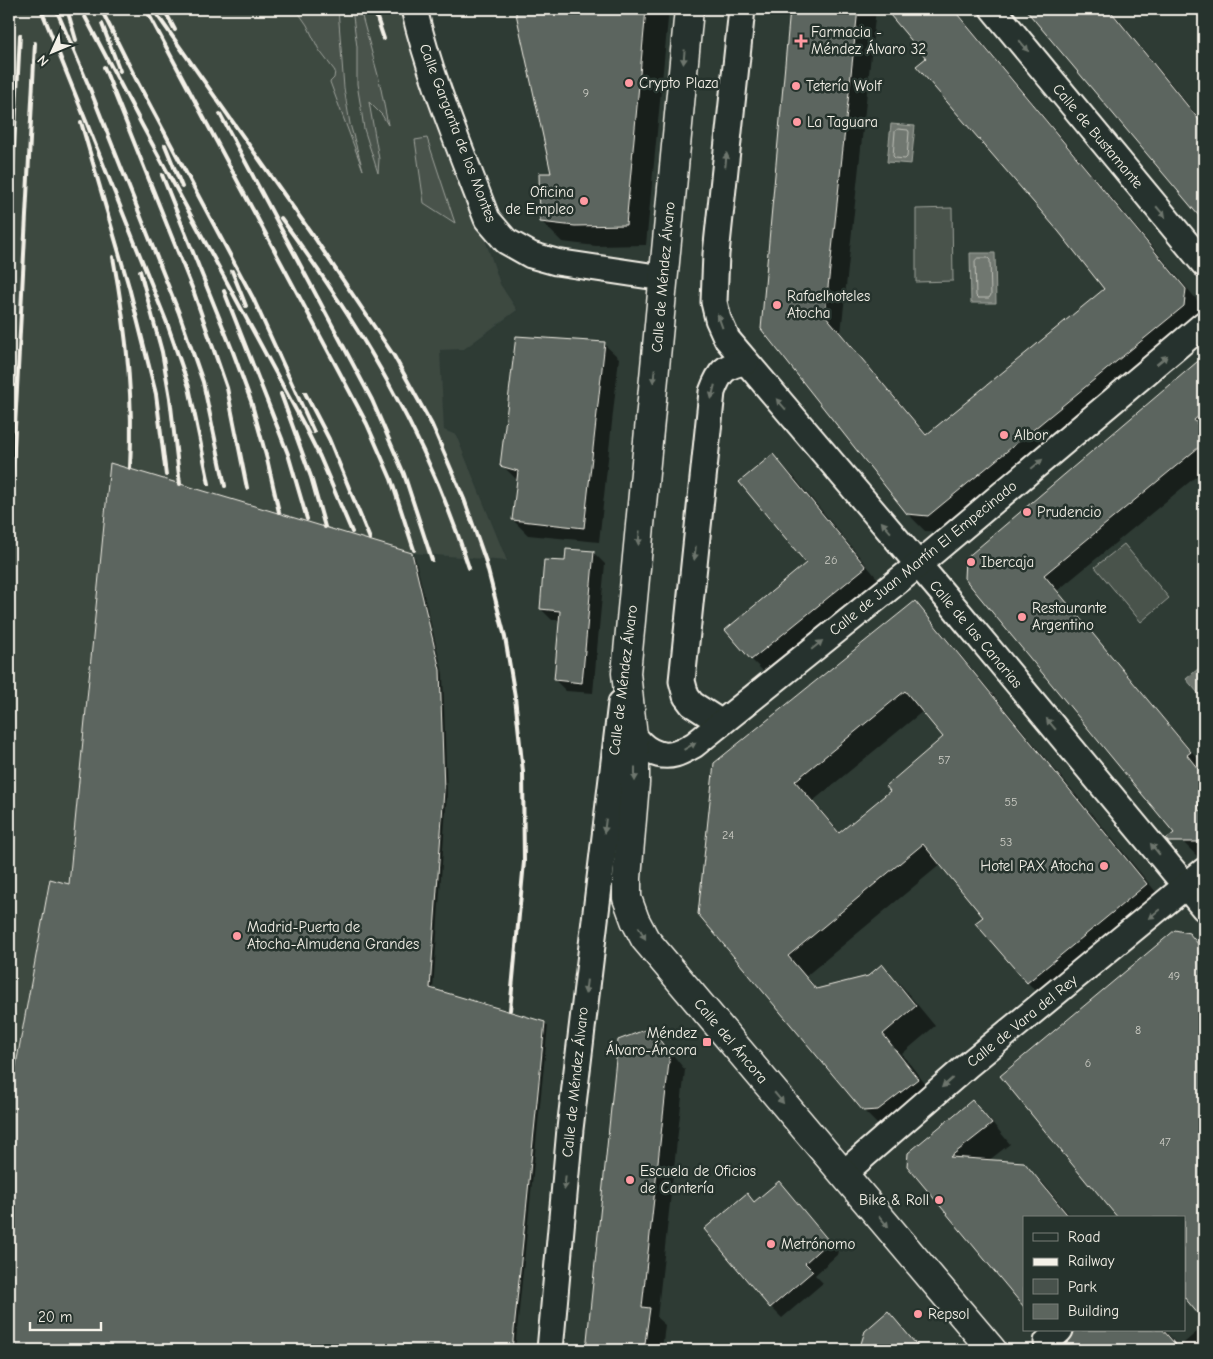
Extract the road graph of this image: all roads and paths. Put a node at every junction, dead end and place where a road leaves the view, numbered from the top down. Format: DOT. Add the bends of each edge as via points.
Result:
graph roads {
  1 [pos="414,9"];
  2 [pos="689,9"];
  3 [pos="742,9"];
  4 [pos="993,9"];
  5 [pos="1204,264"];
  6 [pos="663,278"];
  7 [pos="1204,324"];
  8 [pos="746,362"];
  9 [pos="918,564"];
  10 [pos="626,673"];
  11 [pos="720,722"];
  12 [pos="633,734"];
  13 [pos="1195,878"];
  14 [pos="1204,908"];
  15 [pos="843,1174"];
  16 [pos="550,1350"];
  17 [pos="992,1350"];
  1 -- 6 [label="street, Calle Garganta de los Montes" via="437,86 487,219 496,232 506,242 531,255 556,262"];
  2 -- 6 [label="main road, Calle de Méndez Álvaro, one-way"];
  8 -- 3 [label="street, one-way" via="727,340 714,302 716,254"];
  4 -- 5 [label="street, Calle de Bustamante, one-way"];
  6 -- 10 [label="main road, Calle de Méndez Álvaro, one-way"];
  9 -- 7 [label="street, Calle de Juan Martín El Empecinado, one-way"];
  9 -- 8 [label="street, Calle de las Canarias, one-way"];
  8 -- 11 [label="street, one-way" via="725,368 717,377 712,392 682,681 692,704"];
  11 -- 9 [label="street, Calle de Juan Martín El Empecinado, one-way"];
  13 -- 9 [label="street, Calle de las Canarias, one-way"];
  10 -- 12 [label="main road, Calle del Áncora"];
  10 -- 16 [label="street, Calle de Méndez Álvaro, one-way" via="583,1009"];
  12 -- 11 [label="street, Calle de Juan Martín El Empecinado, one-way" via="652,752 676,754 694,745"];
  12 -- 15 [label="main road, Calle del Áncora, one-way" via="635,783 627,898 634,920 676,977"];
  13 -- 14 [label="street, Calle de las Canarias"];
  13 -- 15 [label="street, Calle de Vara del Rey, one-way" via="968,1065"];
  15 -- 17 [label="main road, Calle del Áncora, one-way"];
}
